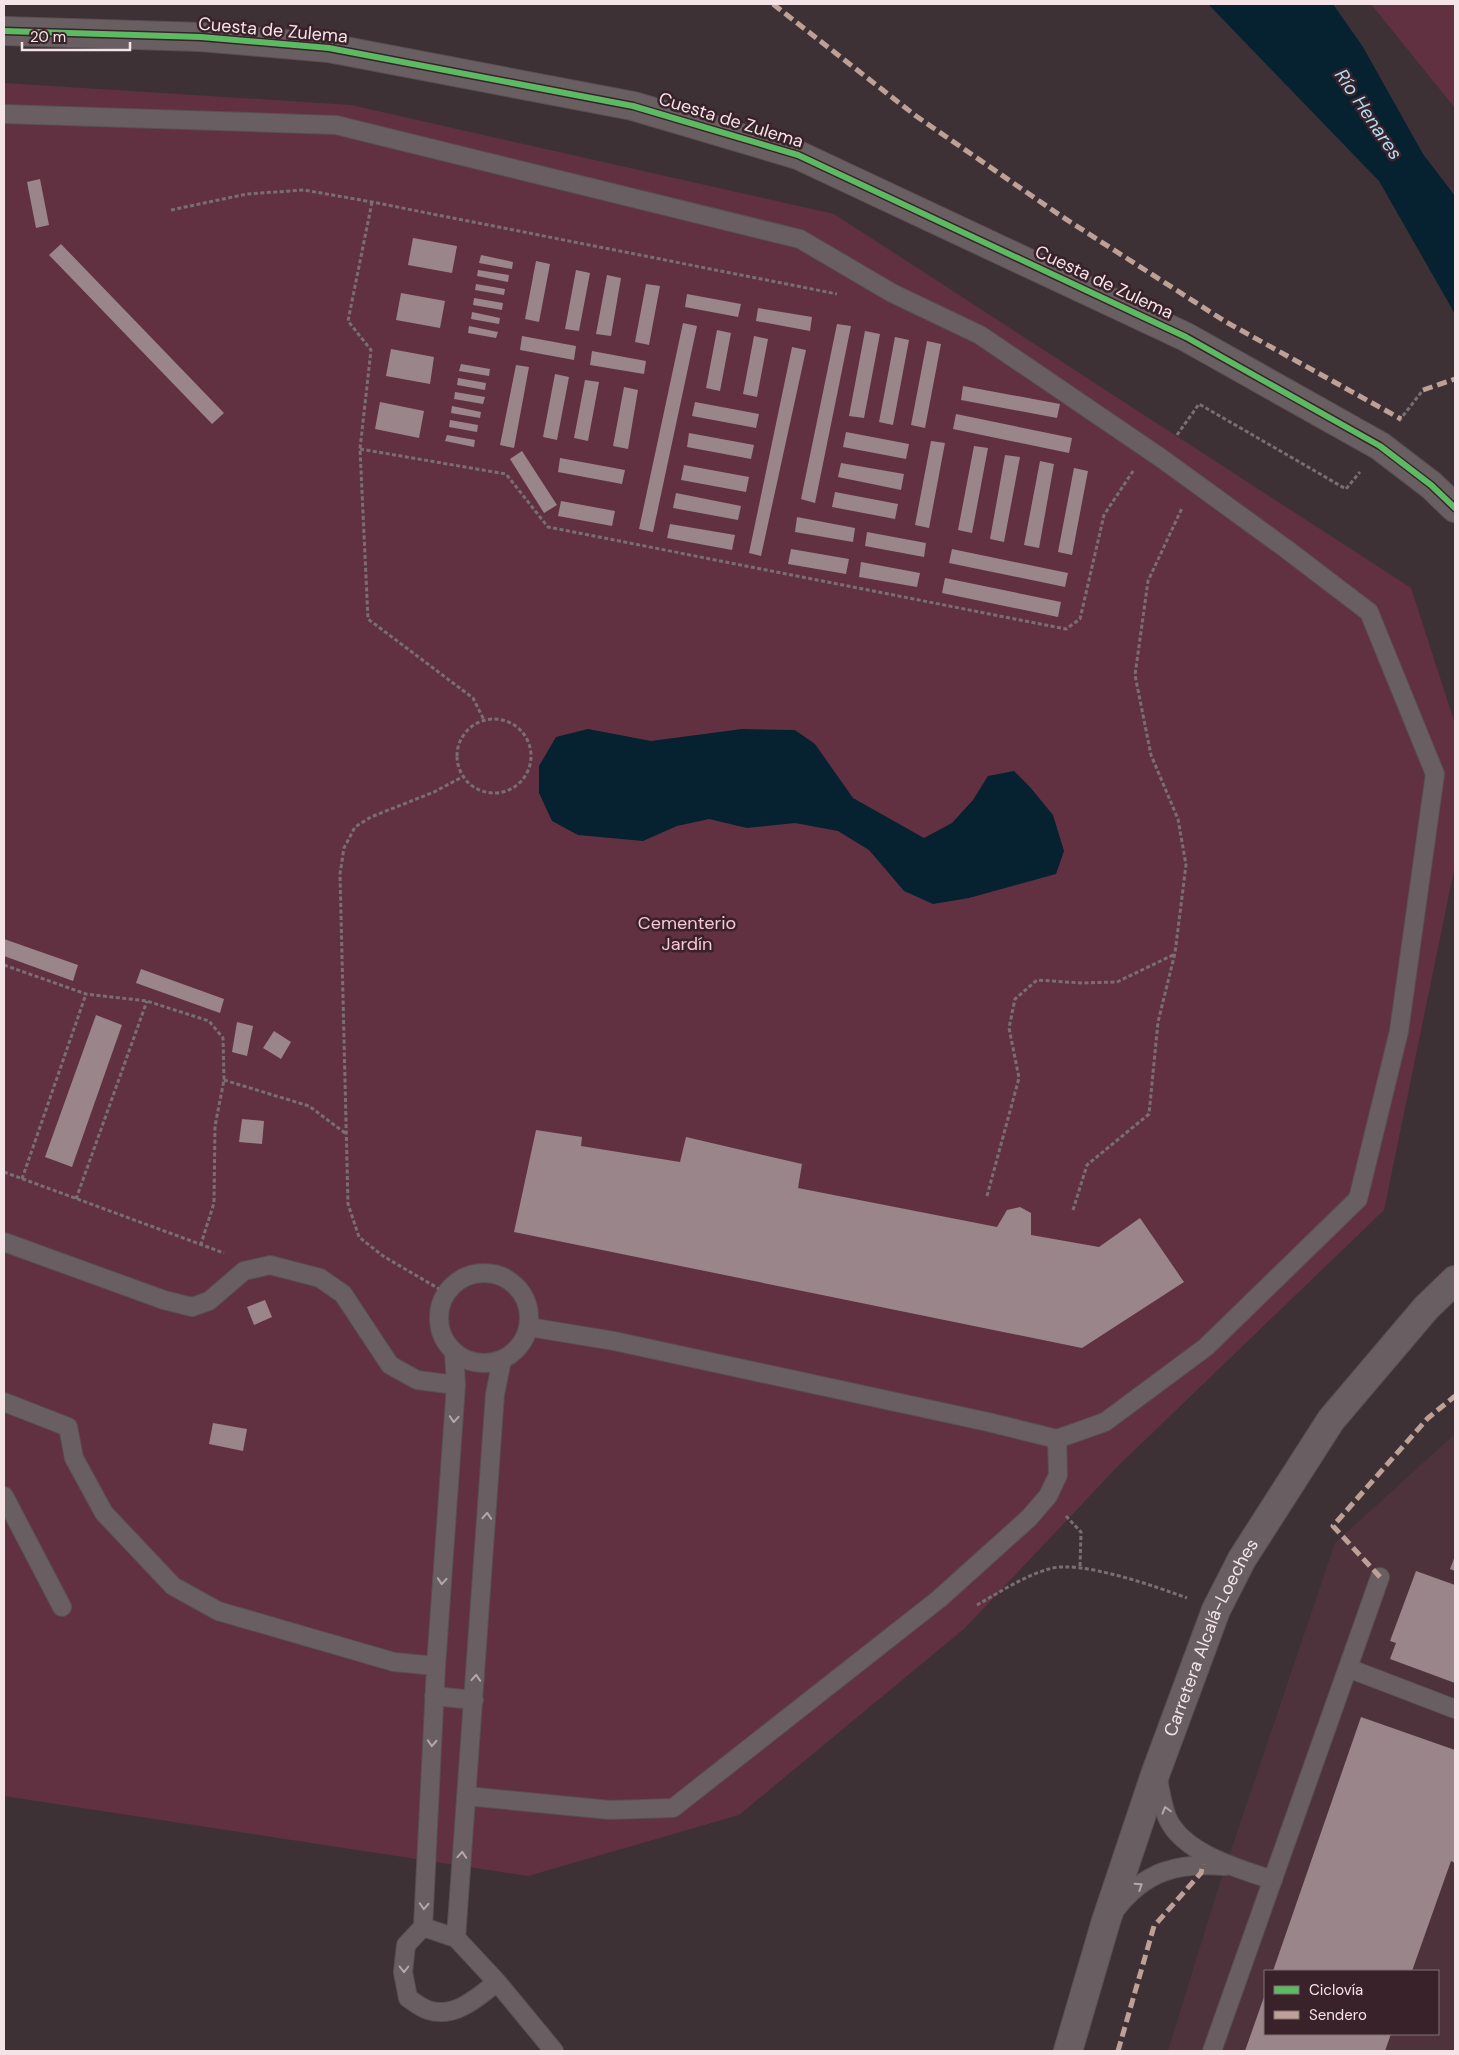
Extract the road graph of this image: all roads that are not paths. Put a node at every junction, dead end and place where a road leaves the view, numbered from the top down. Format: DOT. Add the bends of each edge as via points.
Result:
graph roads {
  1 [pos="4,32"];
  2 [pos="4,114"];
  3 [pos="1455,508"];
  4 [pos="4,1242"];
  5 [pos="1455,1280"];
  6 [pos="529,1327"];
  7 [pos="454,1353"];
  8 [pos="502,1360"];
  9 [pos="456,1385"];
  10 [pos="4,1402"];
  11 [pos="1058,1440"];
  12 [pos="4,1496"];
  13 [pos="1380,1577"];
  14 [pos="62,1607"];
  15 [pos="436,1666"];
  16 [pos="1348,1668"];
  17 [pos="434,1696"];
  18 [pos="474,1700"];
  19 [pos="1455,1710"];
  20 [pos="1156,1772"];
  21 [pos="466,1796"];
  22 [pos="1229,1866"];
  23 [pos="1273,1880"];
  24 [pos="1106,1921"];
  25 [pos="423,1928"];
  26 [pos="456,1938"];
  27 [pos="497,1982"];
  28 [pos="554,2051"];
  29 [pos="1068,2051"];
  30 [pos="1212,2051"];
  1 -- 3 [label="street, Cuesta de Zulema" via="201,37 329,48 633,106 798,155 1186,337 1380,446"];
  2 -- 11 [label="lane" via="336,126 800,239 892,293 980,335 1155,454 1370,612 1435,774 1400,1021 1358,1199 1206,1347 1105,1422"];
  4 -- 9 [label="lane" via="164,1300 192,1306 209,1302 244,1271 270,1265 320,1278 343,1294 390,1364 417,1380"];
  5 -- 20 [label="street, Carretera Alcalá-Loeches" via="1426,1308 1331,1420 1242,1559 1216,1610"];
  6 -- 7 [label="lane" via="529,1309 522,1293 510,1280 493,1273 475,1273 458,1279 446,1292 439,1308 438,1324"];
  6 -- 8 [label="lane" via="514,1352"];
  6 -- 11 [label="lane" via="614,1341"];
  7 -- 8 [label="lane" via="477,1364"];
  7 -- 9 [label="lane"];
  18 -- 8 [label="lane, one-way" via="495,1394"];
  9 -- 15 [label="lane, one-way"];
  10 -- 15 [label="lane" via="68,1427 74,1458 104,1513 173,1586 218,1611 394,1662"];
  11 -- 21 [label="lane" via="1058,1476 1048,1496 1029,1518 939,1598 672,1808 610,1810"];
  12 -- 14 [label="lane"];
  13 -- 16 [label="lane"];
  15 -- 17 [label="lane"];
  16 -- 19 [label="lane"];
  16 -- 23 [label="lane"];
  17 -- 18 [label="lane"];
  17 -- 25 [label="lane, one-way"];
  18 -- 21 [label="lane"];
  22 -- 20 [label="lane, one-way" via="1178,1834 1167,1816"];
  20 -- 24 [label="street, Carretera Alcalá-Loeches"];
  26 -- 21 [label="lane, one-way"];
  22 -- 23 [label="lane"];
  24 -- 22 [label="lane, one-way" via="1129,1892 1160,1872 1203,1864"];
  23 -- 30 [label="lane"];
  24 -- 29 [label="street, Carretera Alcalá-Loeches"];
  25 -- 26 [label="lane"];
  25 -- 27 [label="lane, one-way" via="406,1945 403,1972 408,1998 428,2010 447,2011 470,2004"];
  26 -- 27 [label="lane"];
  27 -- 28 [label="lane"];
}
